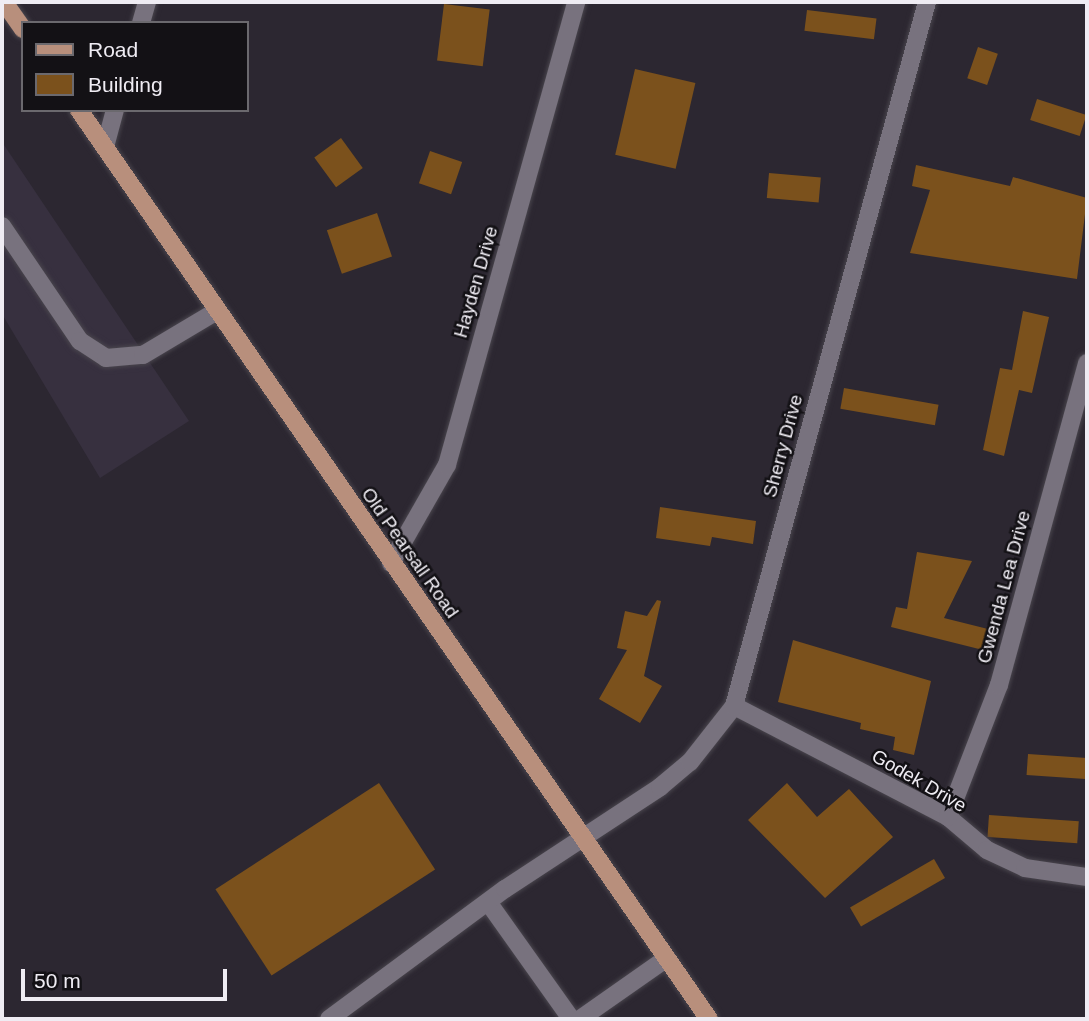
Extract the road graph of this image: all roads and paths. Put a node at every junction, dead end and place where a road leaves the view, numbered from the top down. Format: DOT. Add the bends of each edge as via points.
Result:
graph roads {
  1 [pos="4,2"];
  2 [pos="146,2"];
  3 [pos="576,2"];
  4 [pos="927,2"];
  5 [pos="141,21"];
  6 [pos="21,26"];
  7 [pos="80,112"];
  8 [pos="114,112"];
  9 [pos="105,147"];
  10 [pos="2,226"];
  11 [pos="215,312"];
  12 [pos="1087,363"];
  13 [pos="391,563"];
  14 [pos="734,706"];
  15 [pos="948,817"];
  16 [pos="583,839"];
  17 [pos="1087,877"];
  18 [pos="488,902"];
  19 [pos="667,958"];
  20 [pos="329,1019"];
  21 [pos="571,1019"];
  22 [pos="580,1019"];
  23 [pos="709,1019"];
  1 -- 6 [label="main road"];
  2 -- 5 [label="street"];
  3 -- 13 [label="street, Hayden Drive" via="447,465"];
  4 -- 14 [label="street, Sherry Drive"];
  7 -- 9 [label="main road, Old Pearsall Road"];
  8 -- 9 [label="street"];
  9 -- 11 [label="main road, Old Pearsall Road"];
  10 -- 11 [label="street" via="80,341 106,358 143,355"];
  11 -- 13 [label="main road, Old Pearsall Road"];
  12 -- 15 [label="street, Gwenda Lea Drive" via="999,685"];
  13 -- 16 [label="main road, Old Pearsall Road"];
  14 -- 15 [label="street, Godek Drive"];
  14 -- 16 [label="street, Sherry Drive" via="690,762"];
  15 -- 17 [label="street, Godek Drive" via="987,850 1025,868"];
  16 -- 18 [label="street, Sherry Drive"];
  16 -- 19 [label="main road, Old Pearsall Road"];
  18 -- 20 [label="street, Sherry Drive"];
  18 -- 21 [label="street"];
  19 -- 22 [label="street"];
  19 -- 23 [label="main road, Old Pearsall Road"];
}
